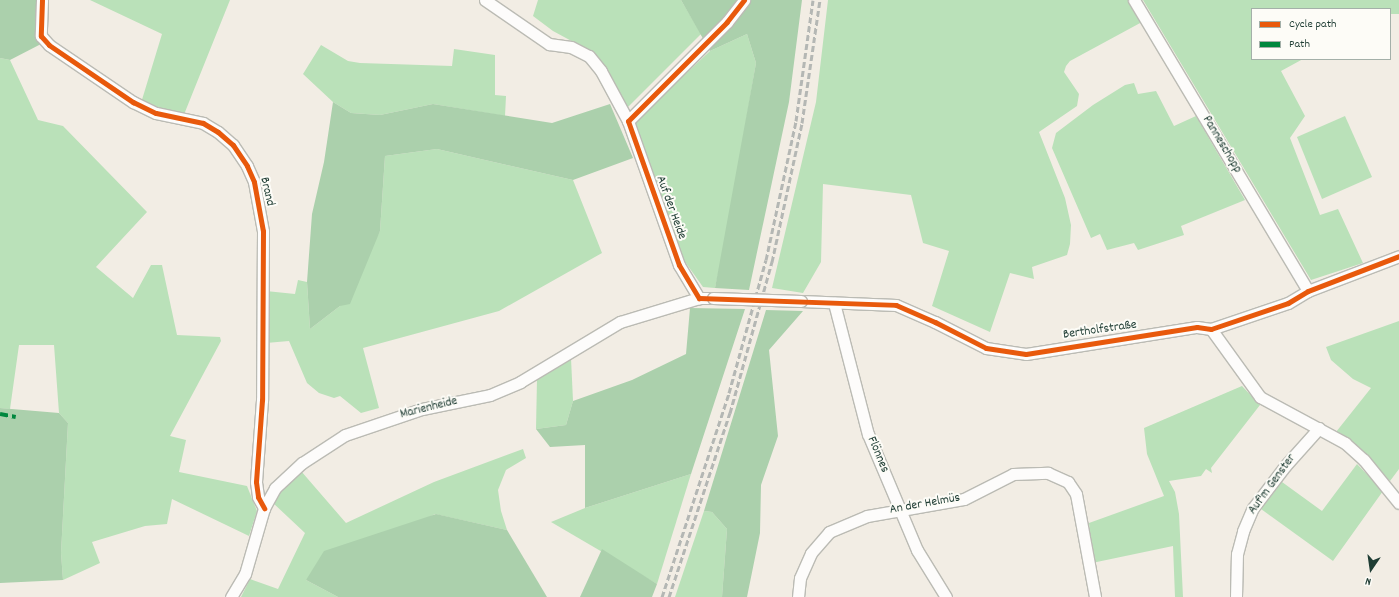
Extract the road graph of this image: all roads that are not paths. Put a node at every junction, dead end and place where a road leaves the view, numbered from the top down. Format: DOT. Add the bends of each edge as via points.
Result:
graph roads {
  1 [pos="42,0"];
  2 [pos="485,0"];
  3 [pos="744,0"];
  4 [pos="1134,0"];
  5 [pos="628,121"];
  6 [pos="1399,256"];
  7 [pos="1308,291"];
  8 [pos="700,298"];
  9 [pos="713,298"];
  10 [pos="834,303"];
  11 [pos="1211,329"];
  12 [pos="1319,428"];
  13 [pos="1399,503"];
  14 [pos="264,508"];
  15 [pos="898,510"];
  16 [pos="231,597"];
  17 [pos="798,597"];
  18 [pos="946,597"];
  19 [pos="1095,597"];
  20 [pos="1236,597"];
  1 -- 14 [label="street, Brand" via="41,36 49,45 133,102 156,112 203,123 218,132 233,145 254,182 263,231 262,400 256,482 258,497"];
  2 -- 5 [label="street, Auf der Heide" via="549,44 571,47 589,56 601,71"];
  3 -- 5 [label="street" via="727,22"];
  4 -- 7 [label="street, Panneschopp"];
  5 -- 8 [label="street, Auf der Heide" via="679,265"];
  6 -- 7 [label="street, Bertholfstraße"];
  7 -- 11 [label="street, Bertholfstraße" via="1288,303"];
  8 -- 9 [label="street, Marienheide"];
  8 -- 14 [label="street, Marienheide" via="620,322 520,382 490,395 422,409 345,435 302,462 275,488"];
  9 -- 10 [label="street, Bertholfstraße, bridge"];
  10 -- 11 [label="street, Bertholfstraße" via="900,306 986,348 1026,354 1197,327"];
  10 -- 15 [label="street, Flönnes" via="868,434"];
  11 -- 12 [label="street" via="1260,397"];
  12 -- 13 [label="street" via="1345,443 1364,460"];
  12 -- 20 [label="street, Auf'm Genster" via="1284,466 1253,508 1237,554"];
  14 -- 16 [label="street, Marienheide" via="245,574"];
  15 -- 17 [label="street, An der Helmüs" via="867,516 829,532 811,553 800,578"];
  15 -- 18 [label="street, Flönnes" via="917,550"];
  15 -- 19 [label="street, An der Helmüs" via="964,500 1013,474 1048,473 1068,482 1076,494"];
}
